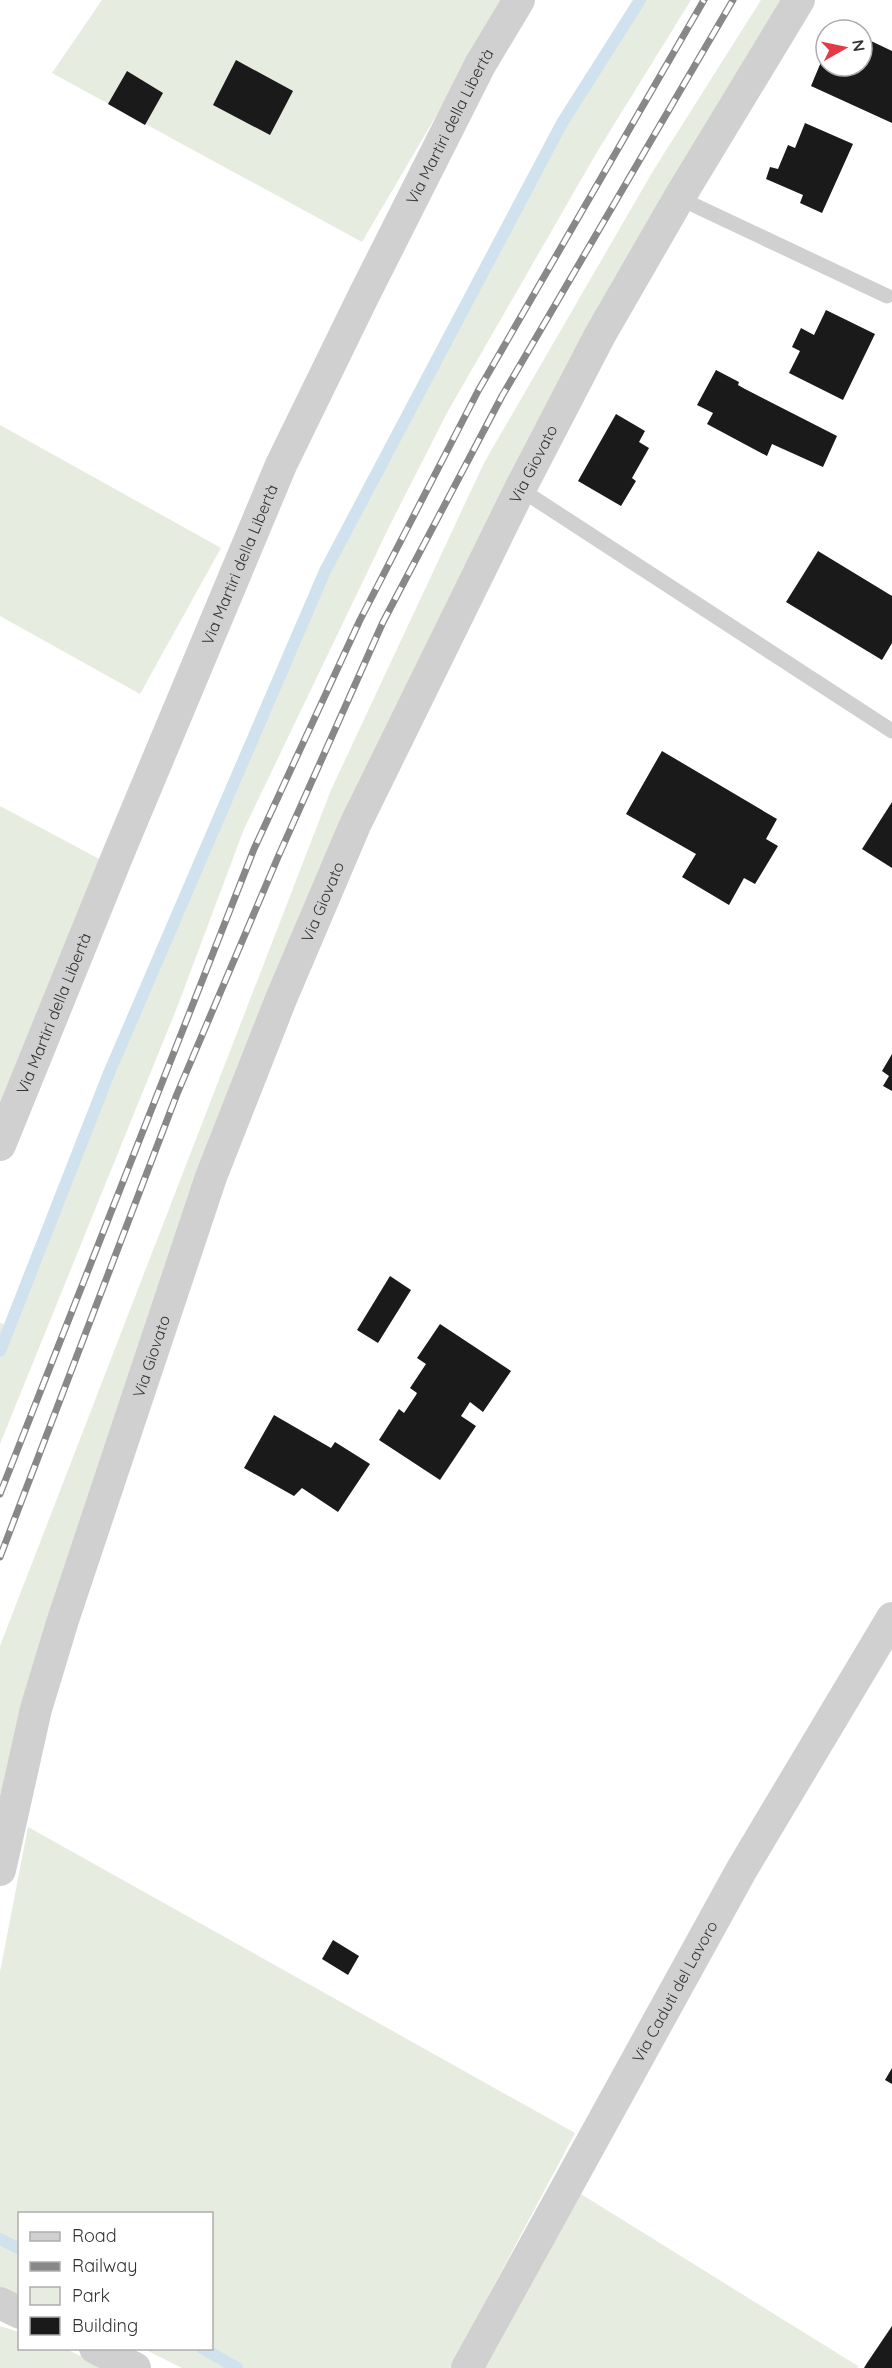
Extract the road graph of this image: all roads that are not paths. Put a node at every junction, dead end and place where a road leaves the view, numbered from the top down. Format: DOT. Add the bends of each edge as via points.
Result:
graph roads {
  1 [pos="519,0"];
  2 [pos="799,0"];
  3 [pos="679,198"];
  4 [pos="887,296"];
  5 [pos="520,489"];
  6 [pos="892,731"];
  7 [pos="0,1146"];
  8 [pos="892,1618"];
  9 [pos="0,1870"];
  10 [pos="0,2303"];
  11 [pos="18,2312"];
  12 [pos="97,2350"];
  13 [pos="135,2368"];
  14 [pos="467,2368"];
  1 -- 7 [label="street, Via Martiri della Libertà" via="480,65 281,465"];
  2 -- 3 [label="street, Via Giovato"];
  3 -- 4 [label="lane"];
  3 -- 5 [label="street, Via Giovato" via="600,335"];
  5 -- 6 [label="lane"];
  5 -- 9 [label="street, Via Giovato" via="355,825 211,1177 63,1620 36,1709"];
  8 -- 14 [label="street, Via Caduti del Lavoro" via="742,1869"];
  10 -- 11 [label="street"];
  12 -- 13 [label="street"];
}
